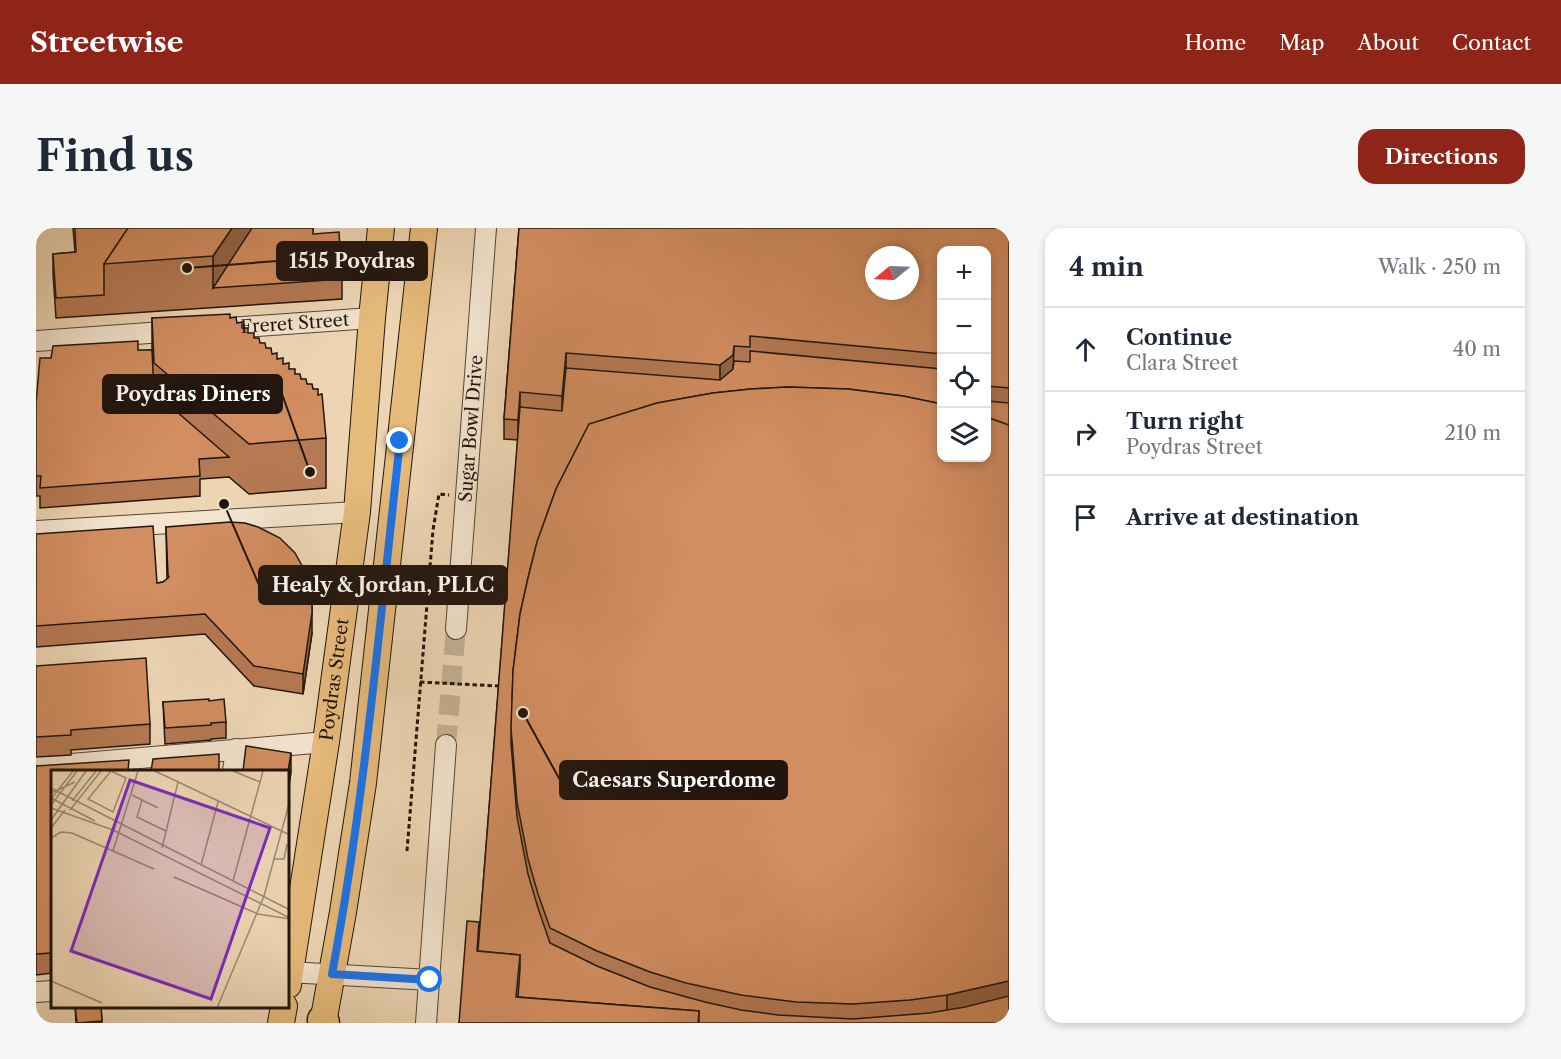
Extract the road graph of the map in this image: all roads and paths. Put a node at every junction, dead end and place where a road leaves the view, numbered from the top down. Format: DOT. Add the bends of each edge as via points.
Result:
graph roads {
  1 [pos="381,228"];
  2 [pos="424,228"];
  3 [pos="486,228"];
  4 [pos="372,318"];
  5 [pos="36,341"];
  6 [pos="466,497"];
  7 [pos="357,512"];
  8 [pos="36,531"];
  9 [pos="456,629"];
  10 [pos="420,682"];
  11 [pos="506,686"];
  12 [pos="326,742"];
  13 [pos="446,745"];
  14 [pos="236,749"];
  15 [pos="141,764"];
  16 [pos="36,767"];
  17 [pos="233,770"];
  18 [pos="407,851"];
  19 [pos="290,970"];
  20 [pos="332,974"];
  21 [pos="290,976"];
  22 [pos="430,980"];
  23 [pos="51,991"];
  24 [pos="36,992"];
  25 [pos="284,1008"];
  26 [pos="323,1022"];
  27 [pos="281,1023"];
  28 [pos="426,1023"];
  1 -- 4 [label="main road, Poydras Street"];
  2 -- 20 [label="main road, Poydras Street" via="363,783"];
  3 -- 6 [label="street, Sugar Bowl Drive"];
  4 -- 5 [label="street, Freret Street"];
  4 -- 7 [label="main road, Poydras Street"];
  6 -- 9 [label="street, Sugar Bowl Drive"];
  6 -- 10 [label="path" via="439,494"];
  7 -- 8 [label="street"];
  7 -- 12 [label="main road, Poydras Street"];
  10 -- 11 [label="path, bridge"];
  10 -- 18 [label="path"];
  12 -- 14 [label="street"];
  12 -- 19 [label="main road, Poydras Street"];
  13 -- 22 [label="street"];
  14 -- 15 [label="street"];
  14 -- 17 [label="street"];
  15 -- 16 [label="street"];
  20 -- 21 [label="street"];
  20 -- 22 [label="street"];
  20 -- 26 [label="main road, Poydras Street"];
  22 -- 28 [label="street"];
  23 -- 24 [label="street"];
  25 -- 27 [label="main road"];
}
